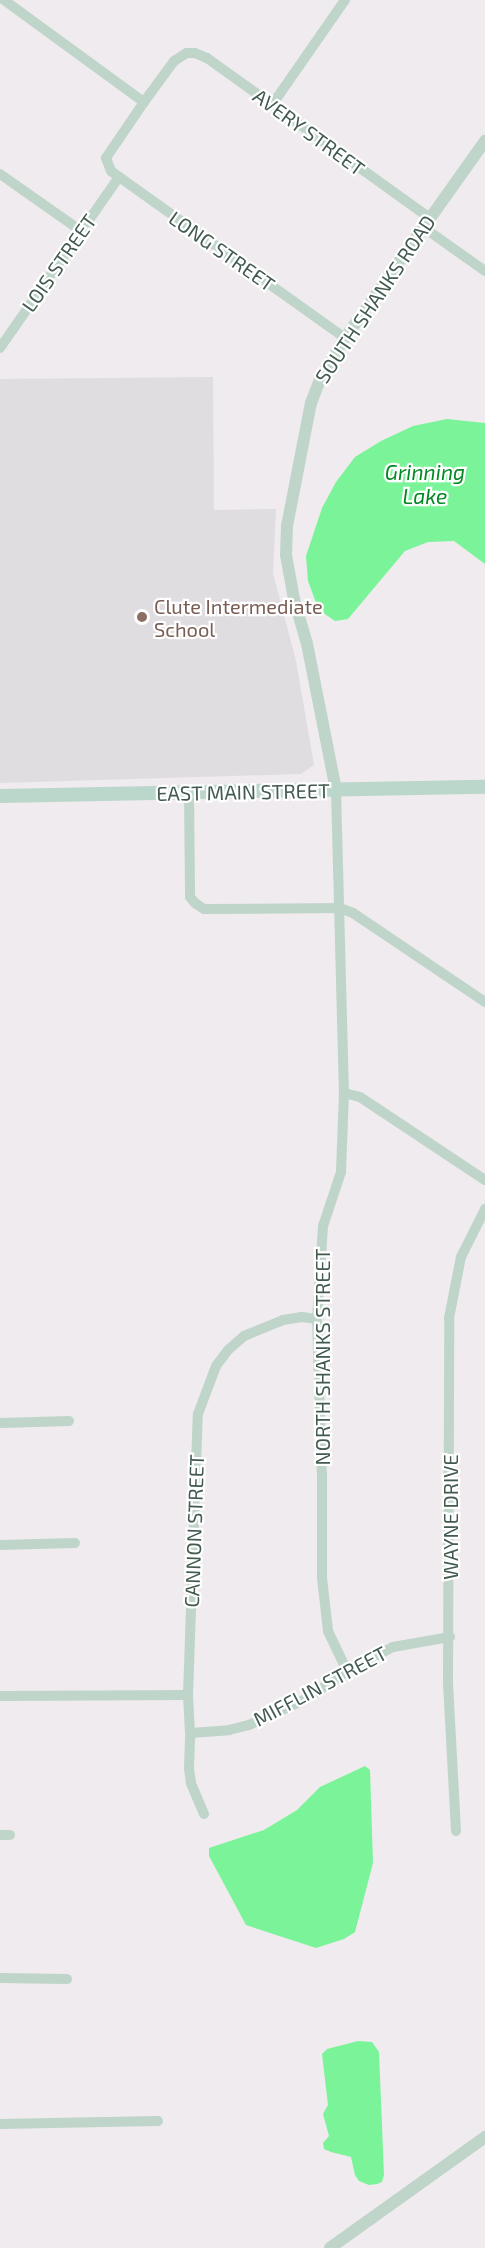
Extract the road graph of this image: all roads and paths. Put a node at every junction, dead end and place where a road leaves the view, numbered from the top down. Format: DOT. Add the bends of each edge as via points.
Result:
graph roads {
  1 [pos="4,0"];
  2 [pos="345,0"];
  3 [pos="144,102"];
  4 [pos="272,105"];
  5 [pos="485,141"];
  6 [pos="480,157"];
  7 [pos="0,174"];
  8 [pos="118,178"];
  9 [pos="426,222"];
  10 [pos="81,231"];
  11 [pos="485,271"];
  12 [pos="0,327"];
  13 [pos="10,334"];
  14 [pos="345,338"];
  15 [pos="0,348"];
  16 [pos="485,787"];
  17 [pos="336,790"];
  18 [pos="189,794"];
  19 [pos="0,796"];
  20 [pos="340,908"];
  21 [pos="485,1002"];
  22 [pos="344,1093"];
  23 [pos="485,1180"];
  24 [pos="485,1209"];
  25 [pos="318,1319"];
  26 [pos="69,1421"];
  27 [pos="0,1423"];
  28 [pos="75,1543"];
  29 [pos="0,1545"];
  30 [pos="450,1637"];
  31 [pos="348,1671"];
  32 [pos="188,1695"];
  33 [pos="0,1696"];
  34 [pos="190,1733"];
  35 [pos="204,1814"];
  36 [pos="456,1831"];
  37 [pos="0,1978"];
  38 [pos="67,1979"];
  39 [pos="158,2121"];
  40 [pos="0,2124"];
  41 [pos="485,2137"];
  42 [pos="330,2248"];
  1 -- 3 [label="street"];
  2 -- 4 [label="street"];
  3 -- 4 [label="street, AVERY STREET" via="174,61 195,53"];
  3 -- 8 [label="street, LONG STREET" via="106,158 107,166"];
  4 -- 9 [label="street, AVERY STREET"];
  5 -- 6 [label="street, SOUTH SHANKS ROAD"];
  6 -- 9 [label="street, SOUTH SHANKS ROAD"];
  7 -- 10 [label="street"];
  8 -- 10 [label="street, LOIS STREET"];
  8 -- 14 [label="street, LONG STREET"];
  9 -- 11 [label="street, AVERY STREET"];
  9 -- 14 [label="street, SOUTH SHANKS ROAD"];
  10 -- 13 [label="street, LOIS STREET"];
  12 -- 13 [label="street"];
  13 -- 15 [label="street, LOIS STREET"];
  14 -- 17 [label="street, SOUTH SHANKS ROAD" via="314,395 287,526 286,555"];
  16 -- 17 [label="main road, EAST MAIN STREET"];
  17 -- 18 [label="main road, EAST MAIN STREET"];
  17 -- 20 [label="street, NORTH SHANKS STREET"];
  18 -- 19 [label="main road, EAST MAIN STREET"];
  18 -- 20 [label="street" via="190,897 195,903 204,909"];
  20 -- 21 [label="street"];
  20 -- 22 [label="street, NORTH SHANKS STREET"];
  22 -- 23 [label="street" via="360,1097"];
  22 -- 25 [label="street, NORTH SHANKS STREET" via="341,1172 323,1226"];
  24 -- 30 [label="street, WAYNE DRIVE" via="461,1257 449,1318"];
  25 -- 31 [label="street, NORTH SHANKS STREET" via="322,1578 328,1631"];
  25 -- 32 [label="street, CANNON STREET" via="283,1320 244,1336 222,1358 207,1385 198,1414"];
  26 -- 27 [label="street"];
  28 -- 29 [label="street"];
  30 -- 31 [label="street, MIFFLIN STREET" via="393,1647"];
  30 -- 36 [label="street, WAYNE DRIVE" via="448,1682"];
  31 -- 34 [label="street, MIFFLIN STREET" via="269,1718 229,1730"];
  32 -- 33 [label="street"];
  32 -- 34 [label="street, CANNON STREET"];
  34 -- 35 [label="street, CANNON STREET" via="191,1783"];
  37 -- 38 [label="street"];
  39 -- 40 [label="street"];
  41 -- 42 [label="street"];
}
